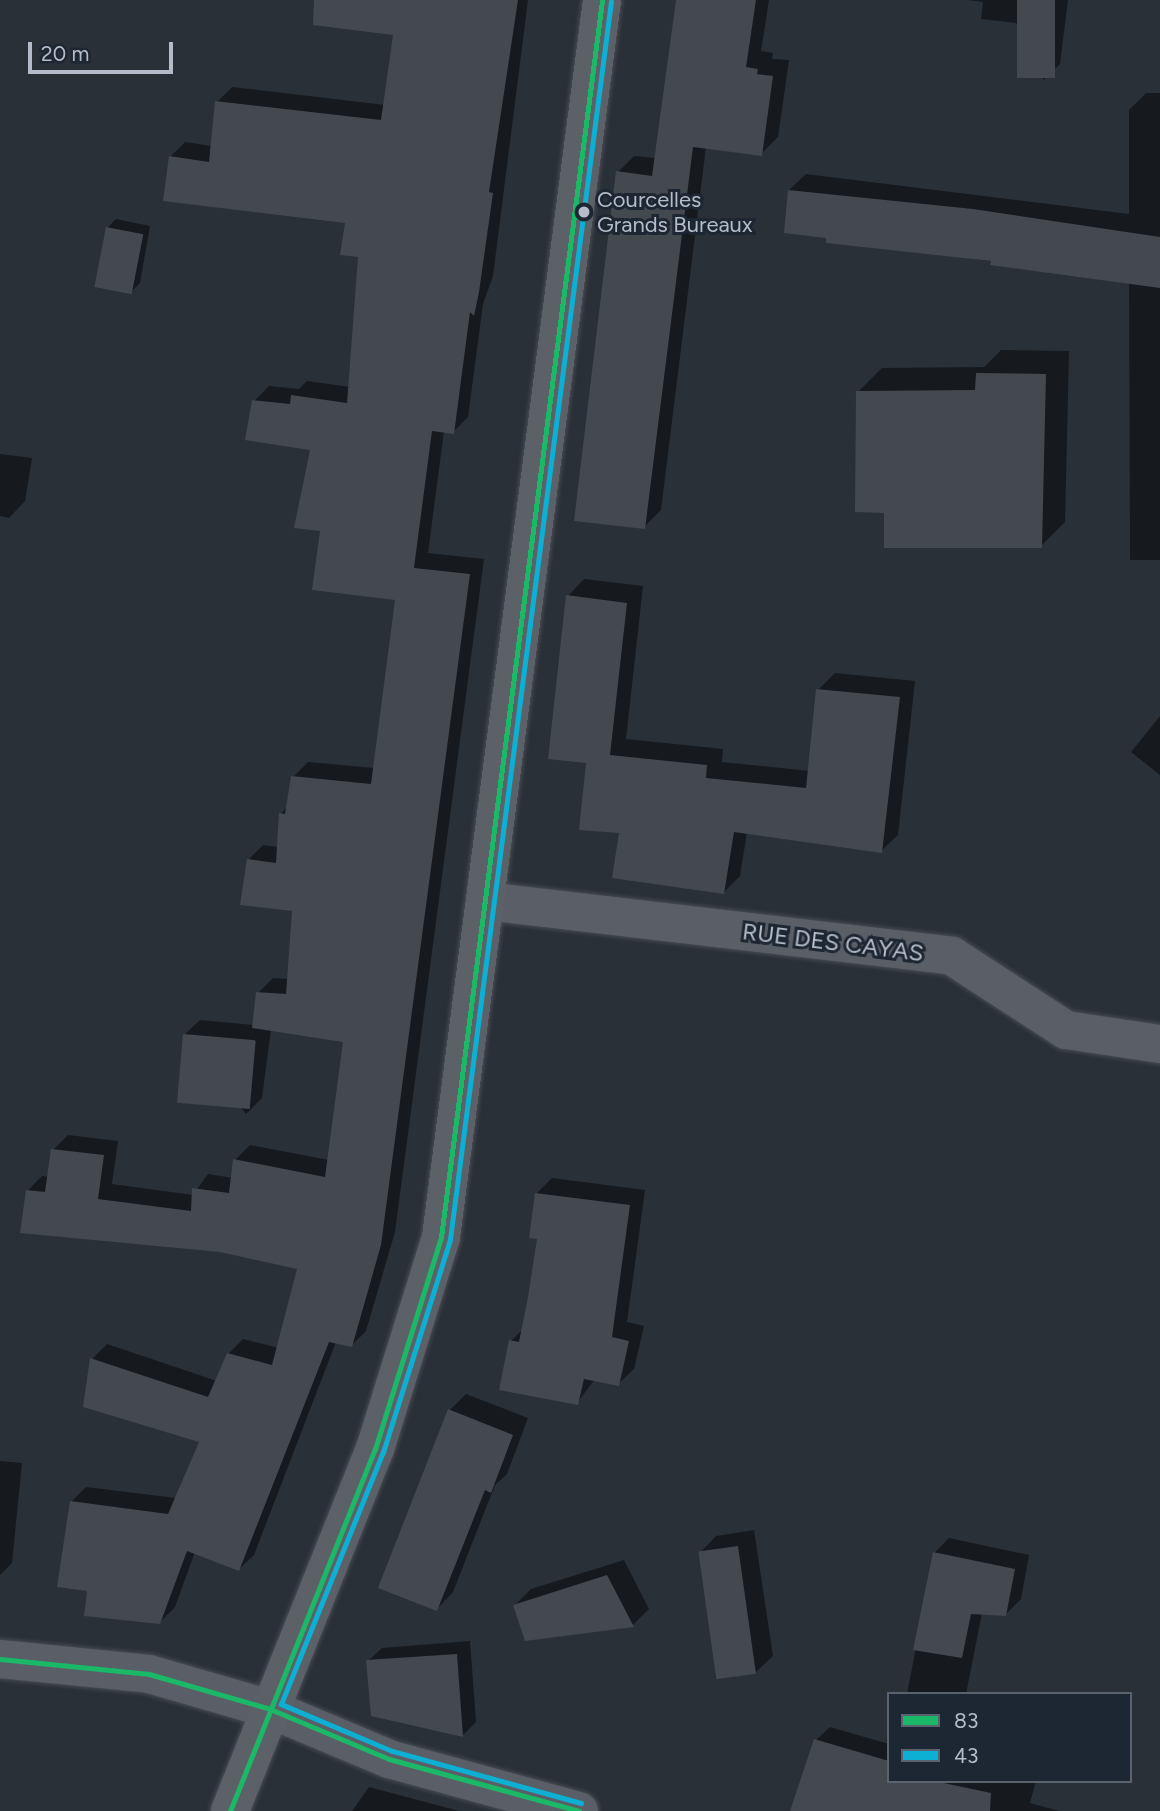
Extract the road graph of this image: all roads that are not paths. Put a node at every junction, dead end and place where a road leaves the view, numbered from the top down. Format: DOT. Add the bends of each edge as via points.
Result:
graph roads {
  1 [pos="602,0"];
  2 [pos="486,901"];
  3 [pos="1160,1044"];
  4 [pos="0,1659"];
  5 [pos="270,1709"];
  6 [pos="230,1811"];
  7 [pos="579,1811"];
  1 -- 2 [label="main road"];
  2 -- 3 [label="street, RUE DES CAYAS" via="952,957 1066,1030"];
  2 -- 5 [label="main road" via="440,1237 375,1449"];
  4 -- 5 [label="street" via="149,1674"];
  5 -- 6 [label="main road"];
  5 -- 7 [label="street" via="389,1759"];
}
